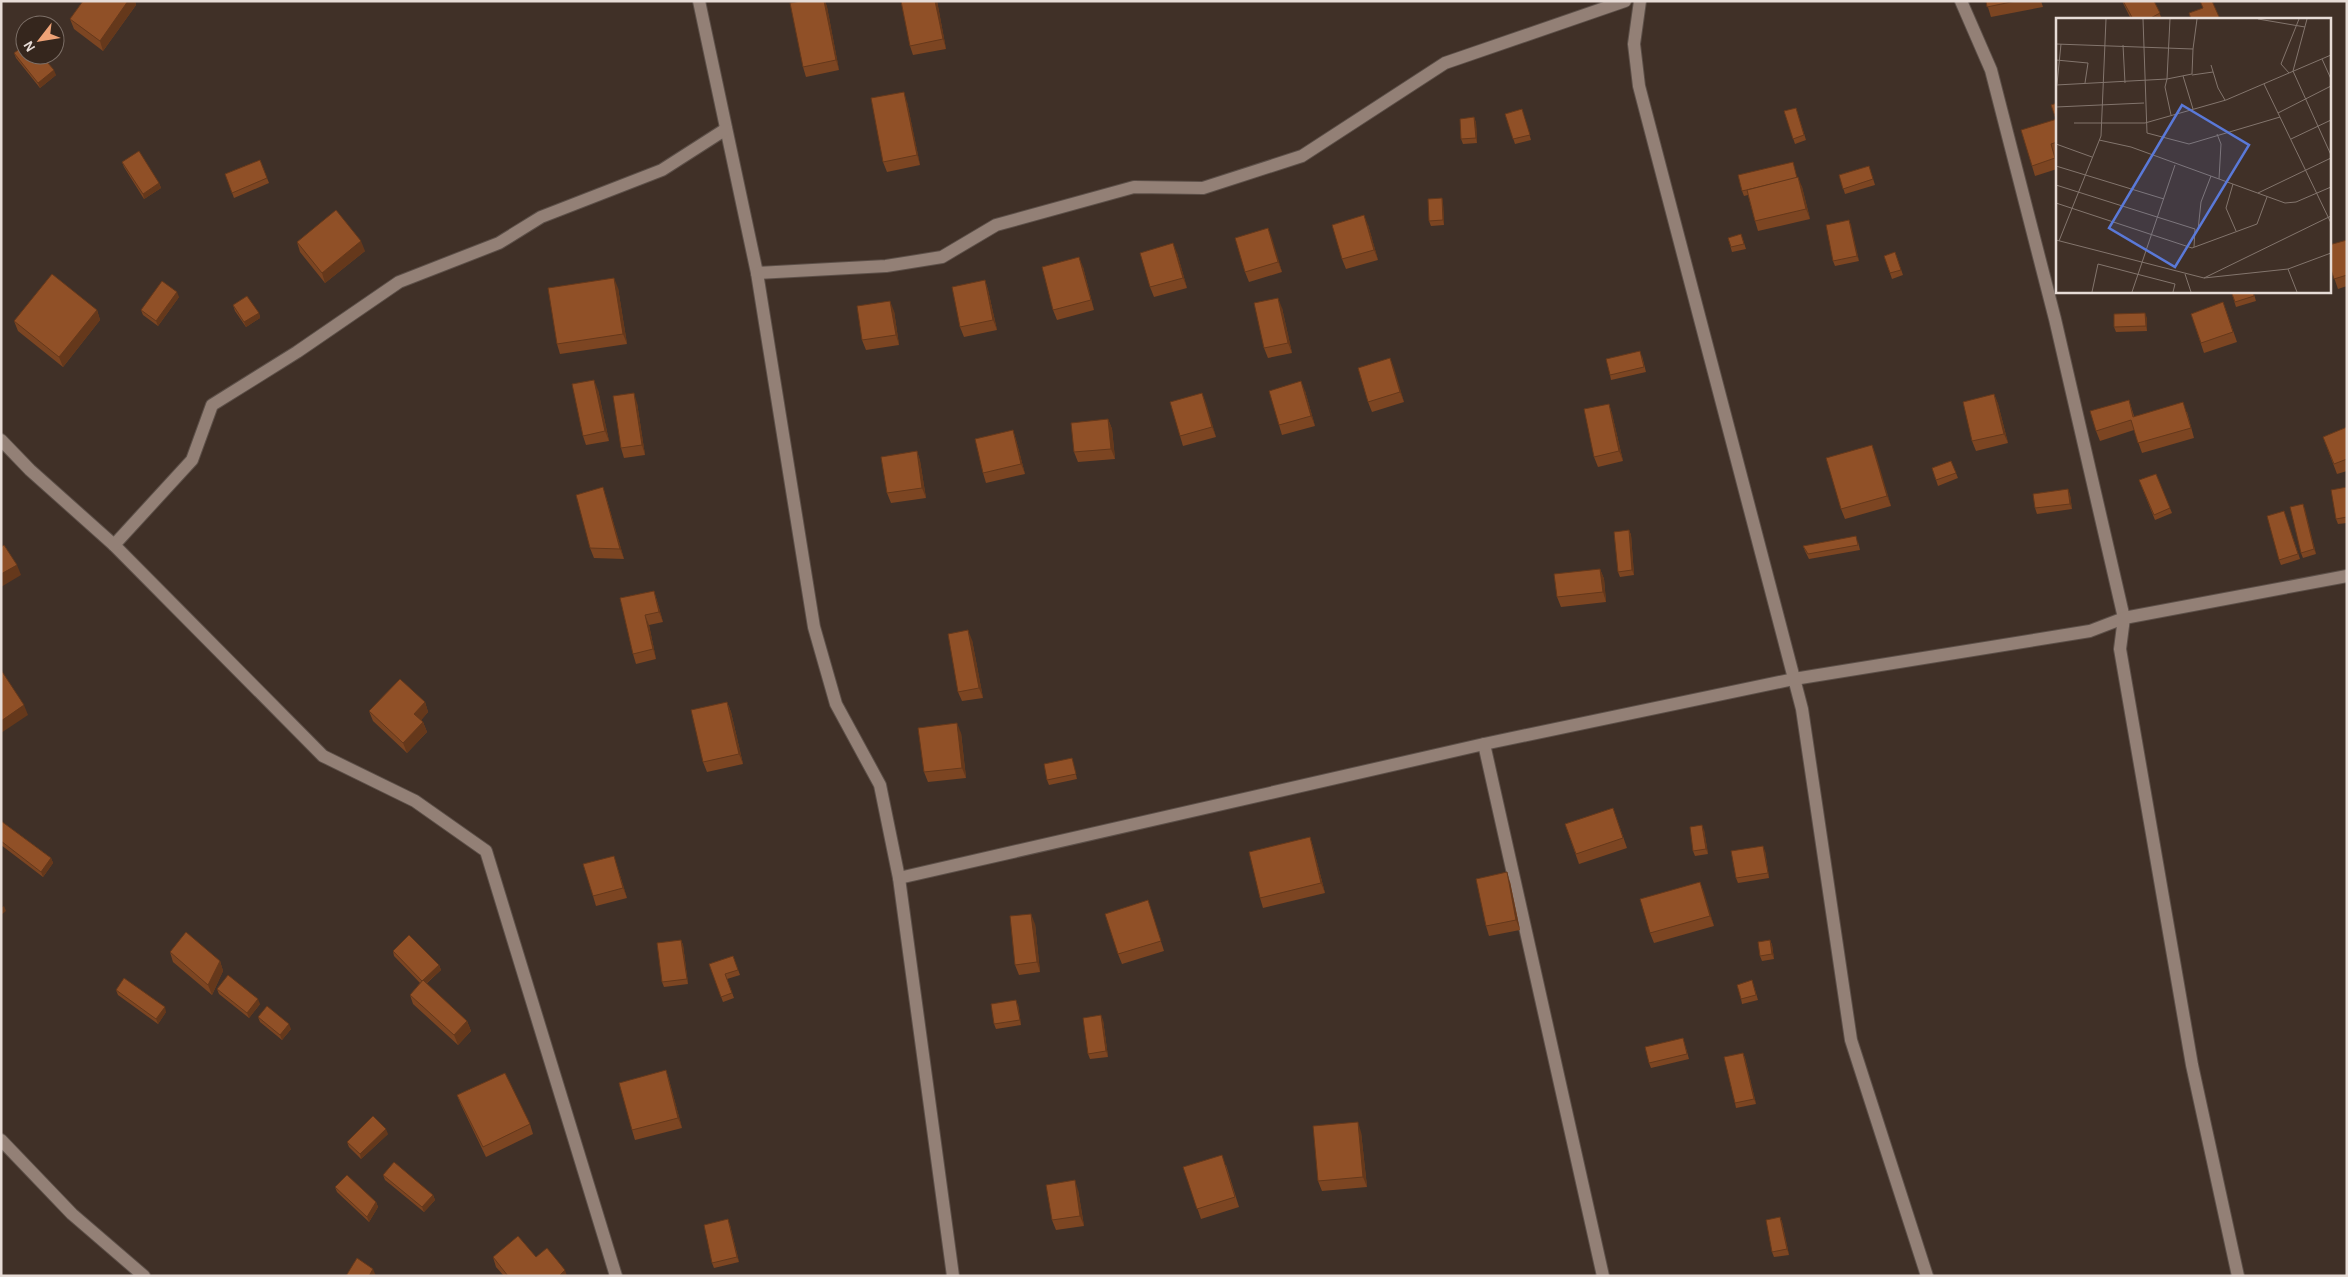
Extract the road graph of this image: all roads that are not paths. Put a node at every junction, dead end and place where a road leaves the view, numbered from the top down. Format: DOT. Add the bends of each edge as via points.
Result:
graph roads {
  1 [pos="699,1"];
  2 [pos="1625,1"];
  3 [pos="1640,1"];
  4 [pos="1961,1"];
  5 [pos="726,128"];
  6 [pos="757,273"];
  7 [pos="1,440"];
  8 [pos="114,545"];
  9 [pos="2347,576"];
  10 [pos="2124,618"];
  11 [pos="1794,679"];
  12 [pos="1484,744"];
  13 [pos="899,878"];
  14 [pos="1,1140"];
  15 [pos="144,1276"];
  16 [pos="616,1276"];
  17 [pos="953,1276"];
  18 [pos="1603,1276"];
  19 [pos="1927,1276"];
  20 [pos="2238,1276"];
  1 -- 5 [label="street"];
  2 -- 6 [label="street" via="1445,63 1302,156 1203,188 1134,187 996,225 942,256 886,266"];
  3 -- 11 [label="street" via="1634,44 1639,86"];
  4 -- 10 [label="street" via="1991,70 2055,319"];
  5 -- 6 [label="street"];
  5 -- 8 [label="street" via="662,170 541,216 499,243 398,282 212,405 192,460"];
  6 -- 13 [label="street" via="814,627 836,704 880,785"];
  7 -- 8 [label="street"];
  8 -- 16 [label="street" via="323,756 415,801 486,851"];
  9 -- 10 [label="street"];
  10 -- 11 [label="street" via="2090,631"];
  10 -- 20 [label="street" via="2120,649 2188,1046"];
  11 -- 12 [label="street"];
  11 -- 19 [label="street" via="1802,709 1851,1040"];
  12 -- 13 [label="street"];
  12 -- 18 [label="street"];
  13 -- 17 [label="street"];
  14 -- 15 [label="street" via="72,1214"];
}
